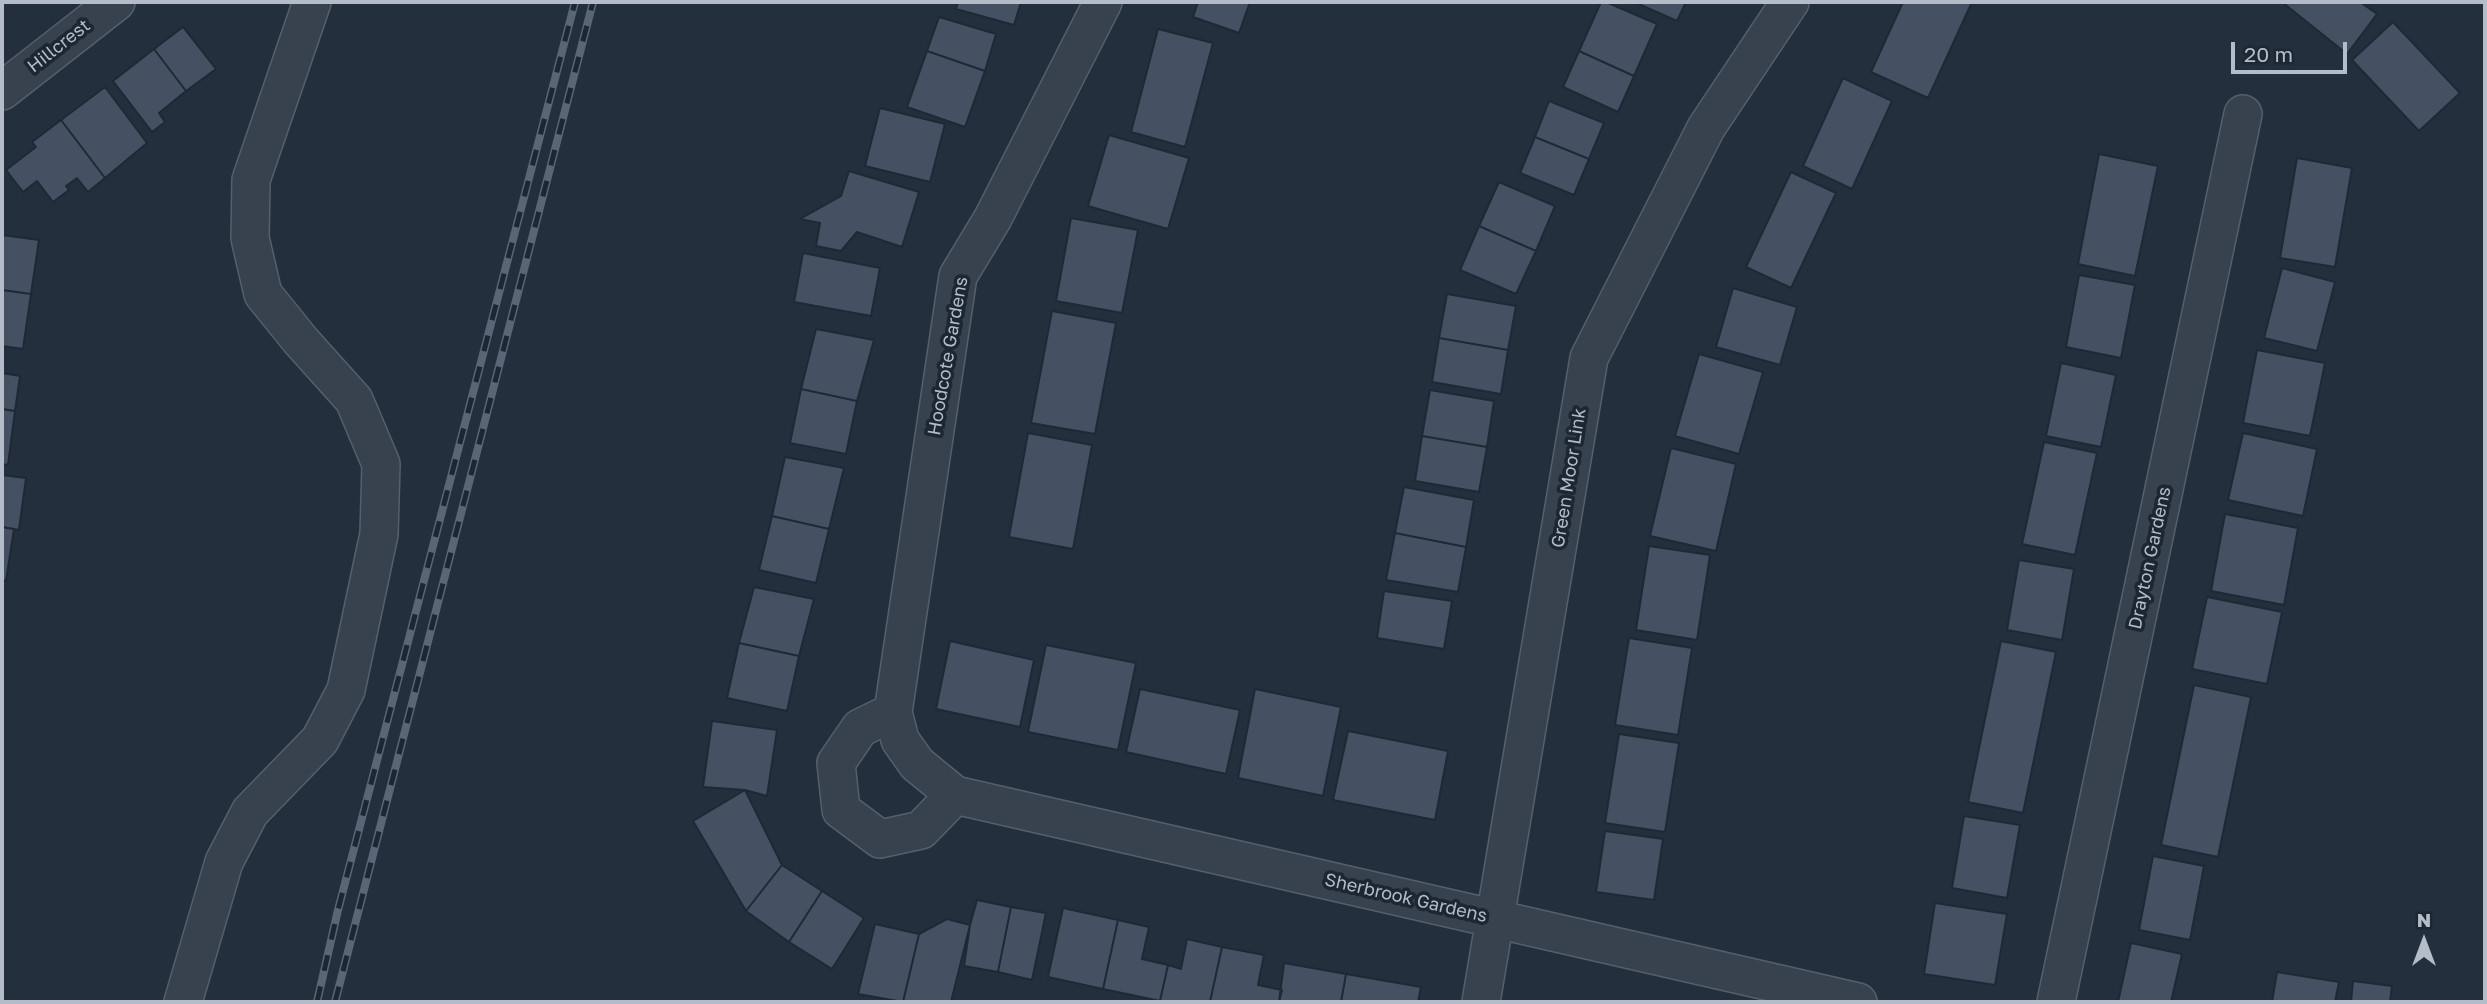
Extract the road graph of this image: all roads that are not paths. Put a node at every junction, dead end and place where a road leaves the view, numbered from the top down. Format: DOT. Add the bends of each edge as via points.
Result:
graph roads {
  1 [pos="116,2"];
  2 [pos="312,2"];
  3 [pos="1102,2"];
  4 [pos="1790,2"];
  5 [pos="2,91"];
  6 [pos="2244,114"];
  7 [pos="896,726"];
  8 [pos="955,795"];
  9 [pos="1496,919"];
  10 [pos="183,1002"];
  11 [pos="1481,1002"];
  12 [pos="1858,1002"];
  13 [pos="2056,1002"];
  1 -- 5 [label="street, Hillcrest"];
  2 -- 10 [label="street" via="251,180 250,238 263,294 355,400 381,464 379,534 346,690 320,740 244,822 224,862"];
  3 -- 7 [label="street, Hoodcote Gardens" via="993,218 958,276"];
  4 -- 9 [label="street, Green Moor Link" via="1706,128 1589,358"];
  6 -- 13 [label="street, Drayton Gardens"];
  7 -- 8 [label="street, Sherbrook Gardens" via="917,764"];
  7 -- 8 [label="street" via="860,728 836,763 841,810 880,839 921,830"];
  8 -- 9 [label="street, Sherbrook Gardens"];
  9 -- 11 [label="street, Green Moor Link"];
  9 -- 12 [label="street, Sherbrook Gardens"];
}
